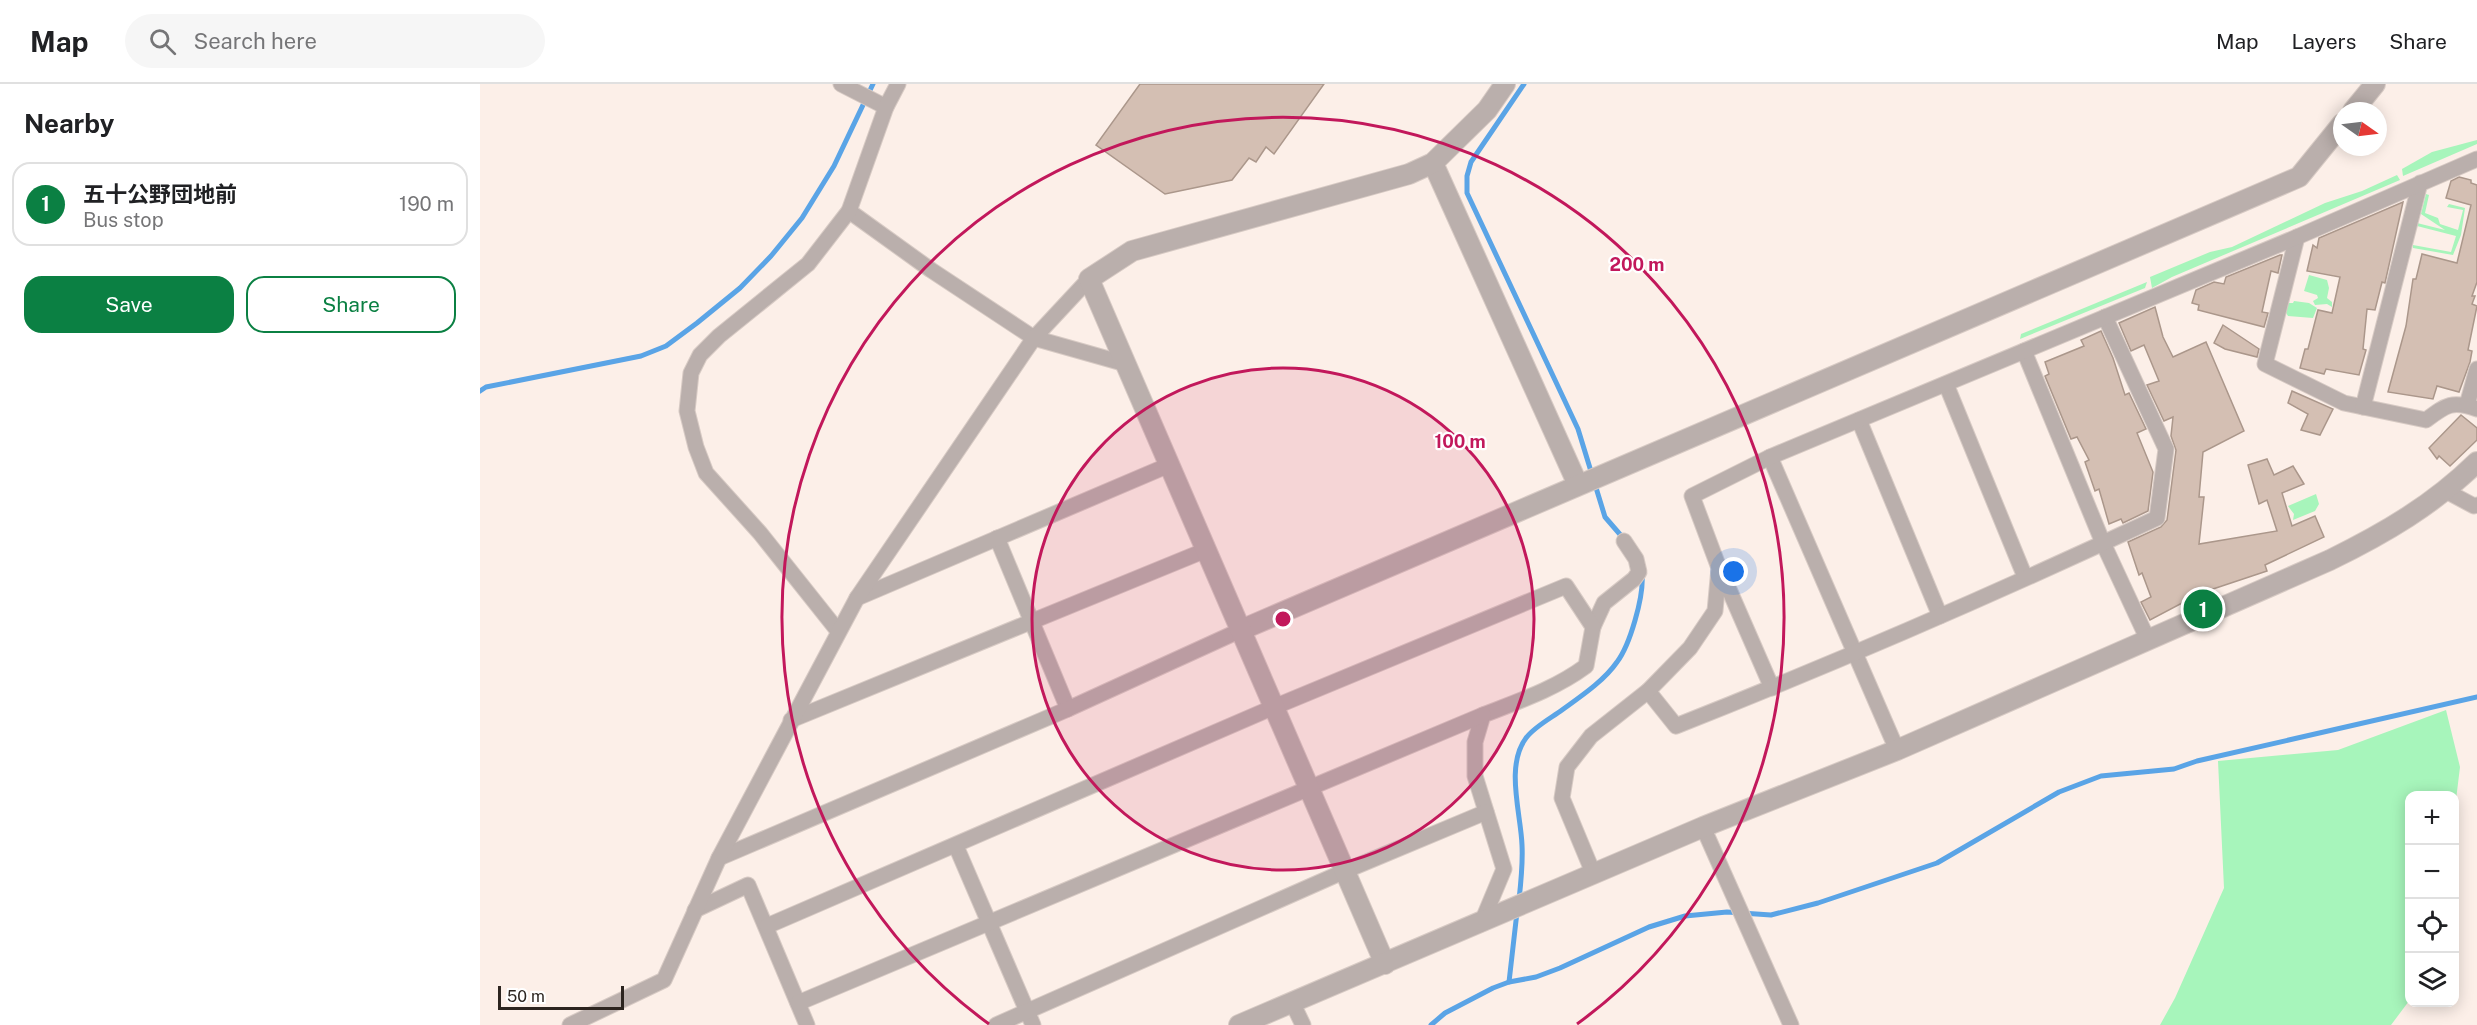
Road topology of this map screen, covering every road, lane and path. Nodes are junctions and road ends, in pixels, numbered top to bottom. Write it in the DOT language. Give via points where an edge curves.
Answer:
graph roads {
  1 [pos="841,84"];
  2 [pos="898,84"];
  3 [pos="1506,84"];
  4 [pos="2375,84"];
  5 [pos="2360,102"];
  6 [pos="886,107"];
  7 [pos="2333,135"];
  8 [pos="2477,159"];
  9 [pos="1433,163"];
  10 [pos="2420,183"];
  11 [pos="849,211"];
  12 [pos="2297,237"];
  13 [pos="1089,279"];
  14 [pos="2105,317"];
  15 [pos="1034,338"];
  16 [pos="2024,351"];
  17 [pos="1126,364"];
  18 [pos="2477,369"];
  19 [pos="1946,384"];
  20 [pos="2363,407"];
  21 [pos="2472,407"];
  22 [pos="1859,420"];
  23 [pos="1770,457"];
  24 [pos="2477,462"];
  25 [pos="1169,465"];
  26 [pos="1578,485"];
  27 [pos="2445,491"];
  28 [pos="2477,505"];
  29 [pos="997,538"];
  30 [pos="1624,541"];
  31 [pos="2103,543"];
  32 [pos="1206,549"];
  33 [pos="1719,568"];
  34 [pos="2025,577"];
  35 [pos="857,598"];
  36 [pos="1940,616"];
  37 [pos="1031,621"];
  38 [pos="1593,627"];
  39 [pos="1241,630"];
  40 [pos="838,631"];
  41 [pos="2148,640"];
  42 [pos="1856,651"];
  43 [pos="1772,688"];
  44 [pos="1648,691"];
  45 [pos="1274,707"];
  46 [pos="1068,709"];
  47 [pos="1483,715"];
  48 [pos="791,720"];
  49 [pos="1897,750"];
  50 [pos="1308,787"];
  51 [pos="1486,812"];
  52 [pos="1703,827"];
  53 [pos="956,846"];
  54 [pos="719,858"];
  55 [pos="1345,871"];
  56 [pos="1594,875"];
  57 [pos="695,910"];
  58 [pos="989,924"];
  59 [pos="1481,924"];
  60 [pos="767,926"];
  61 [pos="1385,964"];
  62 [pos="1292,1002"];
  63 [pos="798,1003"];
  64 [pos="1030,1019"];
  65 [pos="570,1025"];
  66 [pos="807,1025"];
  67 [pos="996,1025"];
  68 [pos="1239,1025"];
  69 [pos="1303,1025"];
  70 [pos="1791,1025"];
  1 -- 6 [label="street"];
  2 -- 6 [label="street"];
  3 -- 9 [label="street" via="1487,110"];
  4 -- 5 [label="street"];
  6 -- 11 [label="street"];
  7 -- 26 [label="street" via="2299,177"];
  8 -- 10 [label="street"];
  9 -- 13 [label="street" via="1409,174 1131,251"];
  9 -- 26 [label="street"];
  10 -- 12 [label="street"];
  10 -- 20 [label="street"];
  11 -- 15 [label="street"];
  11 -- 40 [label="street" via="808,264 700,355 691,374 687,411 706,473"];
  12 -- 14 [label="street"];
  12 -- 20 [label="street" via="2265,364 2344,403"];
  13 -- 15 [label="street"];
  13 -- 17 [label="street"];
  14 -- 16 [label="street"];
  14 -- 31 [label="street" via="2166,449 2157,518"];
  15 -- 17 [label="street"];
  15 -- 35 [label="street"];
  16 -- 19 [label="street"];
  16 -- 31 [label="street"];
  17 -- 25 [label="street"];
  18 -- 21 [label="street"];
  19 -- 22 [label="street"];
  19 -- 34 [label="street"];
  20 -- 21 [label="street" via="2426,420 2446,405"];
  22 -- 23 [label="street"];
  22 -- 36 [label="street"];
  23 -- 33 [label="street" via="1692,496"];
  23 -- 42 [label="street"];
  24 -- 27 [label="street"];
  25 -- 29 [label="street"];
  25 -- 32 [label="street"];
  26 -- 39 [label="street"];
  27 -- 28 [label="street"];
  27 -- 41 [label="street" via="2387,532"];
  29 -- 35 [label="street"];
  29 -- 37 [label="street"];
  30 -- 38 [label="street" via="1636,559 1638,572 1635,579 1604,603"];
  31 -- 34 [label="street"];
  31 -- 41 [label="street"];
  32 -- 37 [label="street"];
  32 -- 39 [label="street"];
  33 -- 43 [label="street"];
  33 -- 44 [label="street" via="1715,610 1690,648"];
  34 -- 36 [label="street"];
  35 -- 40 [label="street"];
  36 -- 42 [label="street"];
  37 -- 46 [label="street"];
  37 -- 48 [label="street"];
  38 -- 45 [label="street" via="1566,586"];
  38 -- 47 [label="street" via="1586,666 1546,690"];
  39 -- 45 [label="street"];
  39 -- 46 [label="street"];
  40 -- 48 [label="street"];
  41 -- 49 [label="street"];
  42 -- 43 [label="street"];
  42 -- 49 [label="street"];
  43 -- 44 [label="street" via="1676,726"];
  44 -- 56 [label="street" via="1591,736 1567,768 1562,798"];
  45 -- 50 [label="street"];
  45 -- 53 [label="street"];
  46 -- 54 [label="street"];
  47 -- 50 [label="street"];
  47 -- 51 [label="street" via="1475,742 1475,776"];
  48 -- 54 [label="street"];
  49 -- 52 [label="street"];
  50 -- 55 [label="street"];
  50 -- 58 [label="street"];
  51 -- 55 [label="street"];
  51 -- 59 [label="street" via="1504,869"];
  52 -- 56 [label="street"];
  52 -- 70 [label="street"];
  53 -- 58 [label="street"];
  53 -- 60 [label="street"];
  54 -- 57 [label="street"];
  55 -- 61 [label="street"];
  55 -- 64 [label="street"];
  56 -- 59 [label="street"];
  57 -- 60 [label="street" via="748,885"];
  57 -- 65 [label="street" via="664,980"];
  58 -- 63 [label="street"];
  58 -- 64 [label="street"];
  59 -- 61 [label="street"];
  60 -- 63 [label="street"];
  61 -- 62 [label="street"];
  62 -- 68 [label="street"];
  62 -- 69 [label="street"];
  63 -- 66 [label="street"];
  64 -- 67 [label="street"];
}
